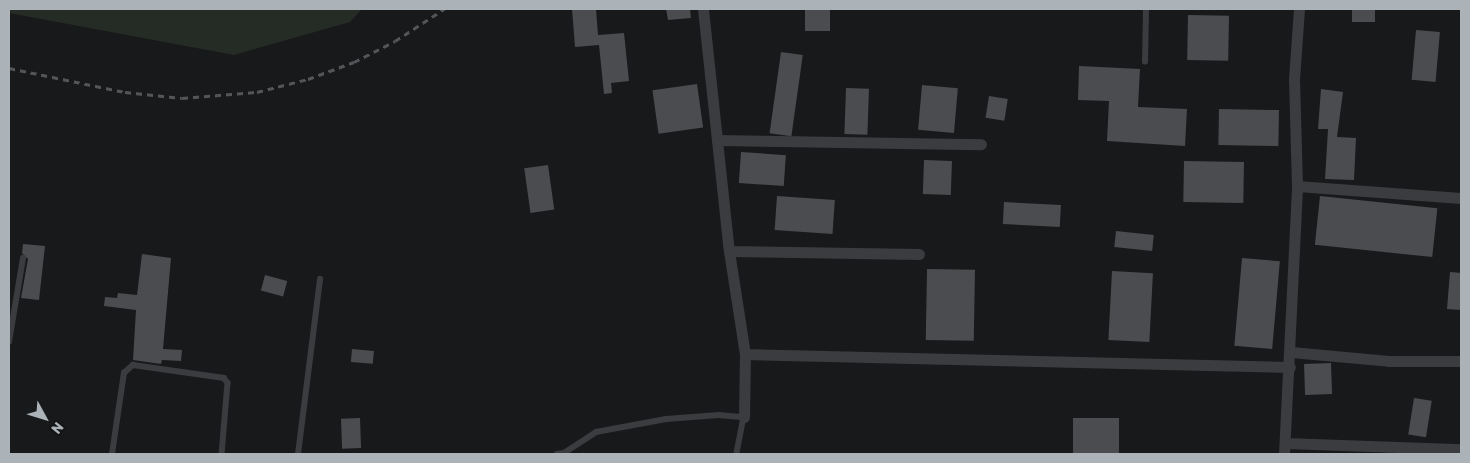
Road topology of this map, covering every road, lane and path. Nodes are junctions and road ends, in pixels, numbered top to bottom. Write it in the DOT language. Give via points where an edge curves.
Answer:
graph roads {
  1 [pos="703,9"];
  2 [pos="1146,9"];
  3 [pos="1299,9"];
  4 [pos="1145,62"];
  5 [pos="717,140"];
  6 [pos="981,144"];
  7 [pos="1297,186"];
  8 [pos="1461,198"];
  9 [pos="729,252"];
  10 [pos="919,254"];
  11 [pos="23,258"];
  12 [pos="320,279"];
  13 [pos="9,342"];
  14 [pos="1291,352"];
  15 [pos="745,354"];
  16 [pos="1461,361"];
  17 [pos="1290,366"];
  18 [pos="744,417"];
  19 [pos="1284,449"];
  20 [pos="1461,450"];
  21 [pos="112,454"];
  22 [pos="222,454"];
  23 [pos="298,454"];
  24 [pos="557,454"];
  25 [pos="737,454"];
  1 -- 5 [label="street"];
  2 -- 4 [label="lane"];
  3 -- 7 [label="street" via="1294,79"];
  5 -- 6 [label="street"];
  5 -- 9 [label="street"];
  7 -- 8 [label="street"];
  7 -- 14 [label="street"];
  9 -- 10 [label="street"];
  9 -- 15 [label="street"];
  11 -- 13 [label="lane"];
  12 -- 23 [label="lane"];
  14 -- 16 [label="street" via="1389,361"];
  14 -- 17 [label="street"];
  15 -- 17 [label="street"];
  15 -- 18 [label="street"];
  17 -- 19 [label="street"];
  18 -- 24 [label="lane" via="719,415 666,419 596,432 564,453"];
  18 -- 25 [label="lane"];
  19 -- 20 [label="street"];
  21 -- 22 [label="lane" via="124,373 133,366 224,378 228,383"];
}
